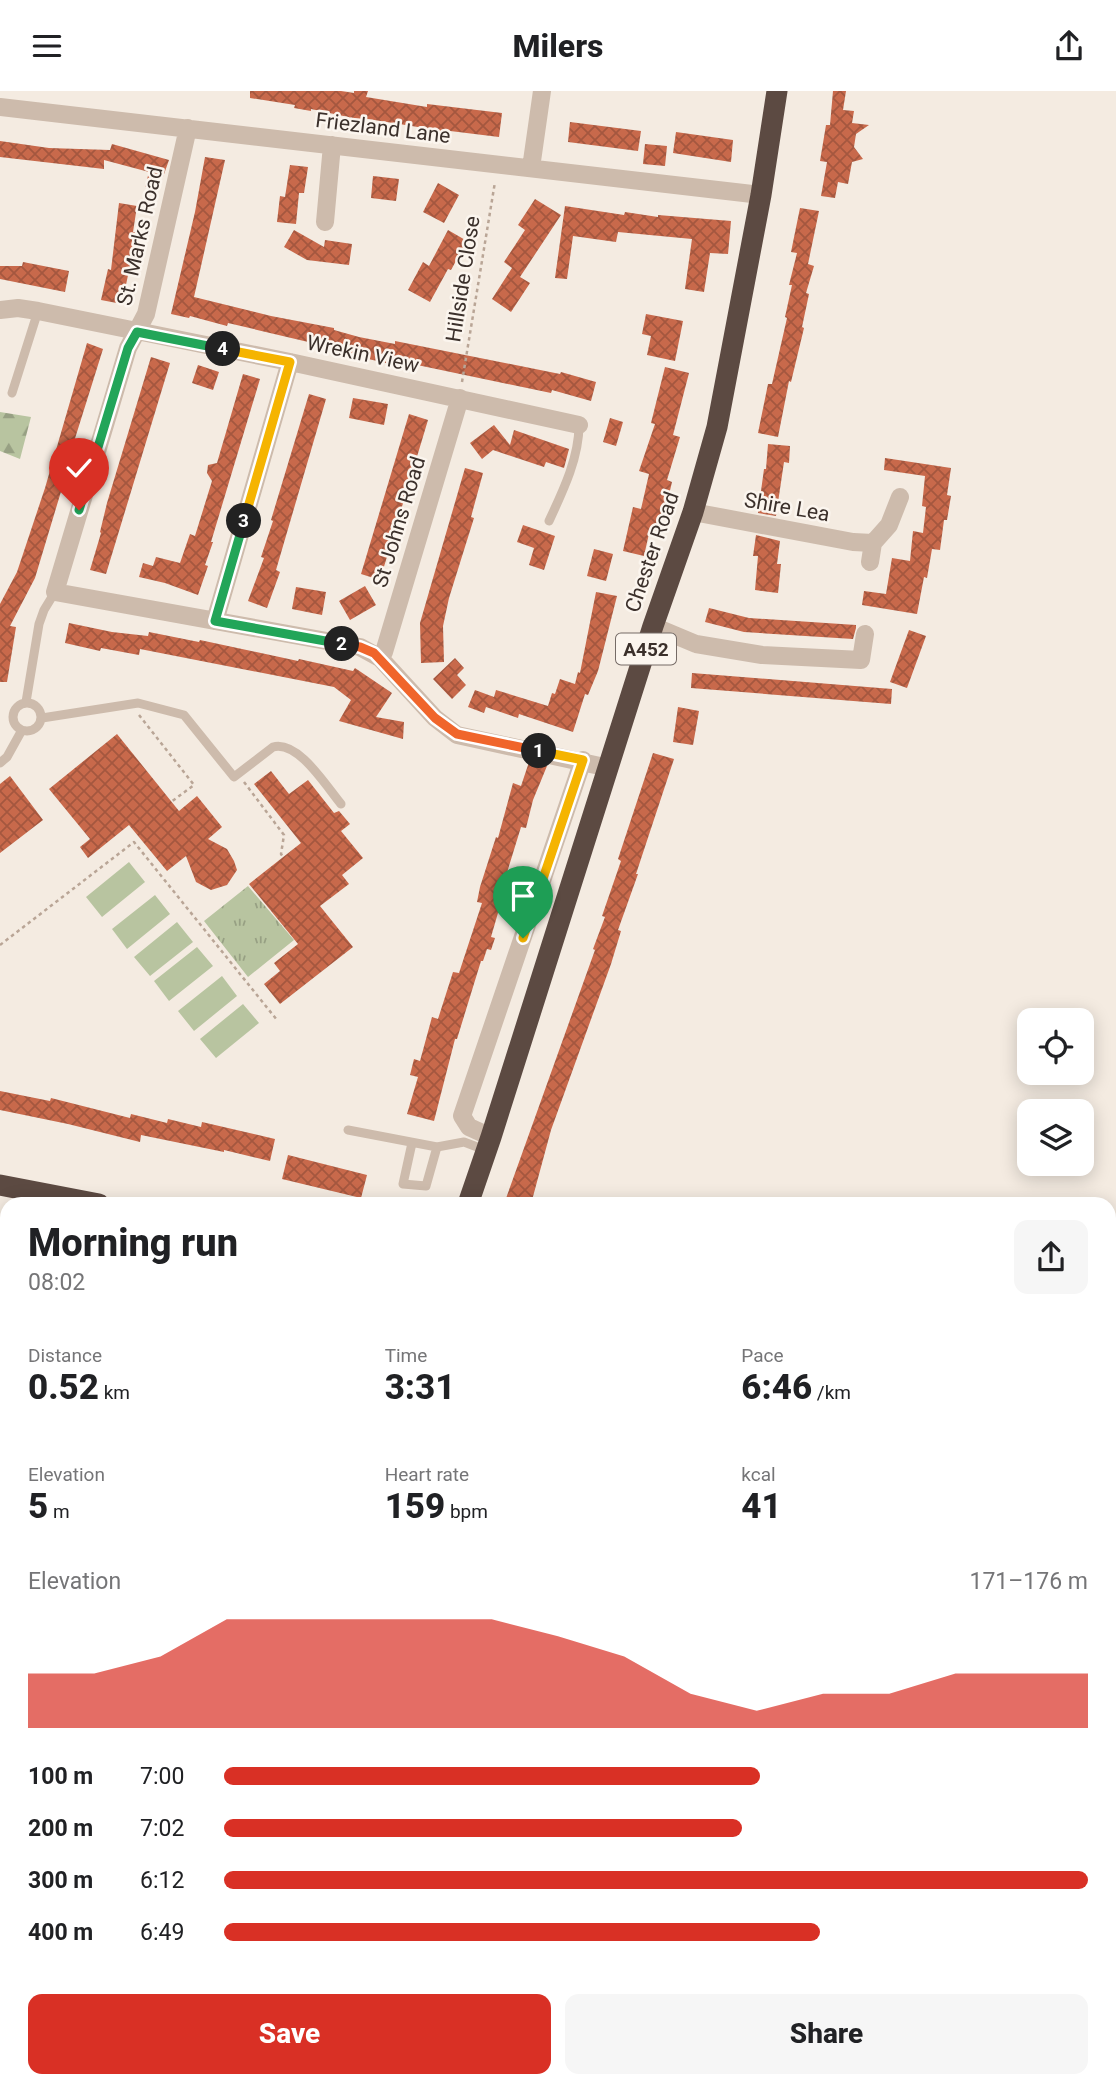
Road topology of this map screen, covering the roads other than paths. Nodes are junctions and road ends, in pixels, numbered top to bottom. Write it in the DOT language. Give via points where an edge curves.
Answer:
graph roads {
  1 [pos="542,91"];
  2 [pos="777,91"];
  3 [pos="4,102"];
  4 [pos="188,128"];
  5 [pos="332,145"];
  6 [pos="531,168"];
  7 [pos="761,195"];
  8 [pos="325,222"];
  9 [pos="0,310"];
  10 [pos="38,311"];
  11 [pos="137,332"];
  12 [pos="290,362"];
  13 [pos="12,393"];
  14 [pos="460,398"];
  15 [pos="579,425"];
  16 [pos="900,497"];
  17 [pos="693,512"];
  18 [pos="549,521"];
  19 [pos="873,543"];
  20 [pos="870,562"];
  21 [pos="55,592"];
  22 [pos="215,621"];
  23 [pos="653,626"];
  24 [pos="865,634"];
  25 [pos="380,658"];
  26 [pos="26,702"];
  27 [pos="42,718"];
  28 [pos="22,730"];
  29 [pos="583,760"];
  30 [pos="0,763"];
  31 [pos="609,768"];
  32 [pos="341,804"];
  33 [pos="348,1130"];
  34 [pos="412,1143"];
  35 [pos="489,1144"];
  36 [pos="437,1147"];
  37 [pos="0,1185"];
  38 [pos="63,1197"];
  39 [pos="470,1197"];
  1 -- 6 [label="street"];
  2 -- 7 [label="highway, Chester Road / A452"];
  3 -- 4 [label="street, Friezland Lane"];
  4 -- 5 [label="street, Friezland Lane"];
  4 -- 11 [label="street, St. Marks Road" via="146,314"];
  5 -- 6 [label="street, Friezland Lane"];
  5 -- 8 [label="street"];
  6 -- 7 [label="street, Friezland Lane"];
  7 -- 17 [label="highway, Chester Road / A452" via="717,427"];
  9 -- 10 [label="street, Wrekin View"];
  10 -- 11 [label="street, Wrekin View"];
  10 -- 13 [label="lane"];
  11 -- 12 [label="street, Wrekin View"];
  11 -- 21 [label="street, St. Marks Road" via="128,348"];
  12 -- 14 [label="street, Wrekin View"];
  12 -- 22 [label="street"];
  14 -- 15 [label="street, Wrekin View"];
  14 -- 25 [label="street, St Johns Road"];
  15 -- 18 [label="lane" via="564,488"];
  16 -- 19 [label="street" via="889,524"];
  17 -- 19 [label="street, Shire Lea"];
  17 -- 23 [label="highway, Chester Road / A452"];
  19 -- 20 [label="street"];
  21 -- 22 [label="street"];
  21 -- 26 [label="lane" via="39,624"];
  22 -- 25 [label="street" via="360,647"];
  23 -- 24 [label="street" via="696,644 762,655 861,660"];
  23 -- 31 [label="highway, Chester Road / A452"];
  25 -- 29 [label="street" via="435,718 457,734"];
  26 -- 27 [label="lane" via="39,708"];
  26 -- 28 [label="lane" via="13,713"];
  27 -- 28 [label="lane" via="34,730"];
  27 -- 32 [label="lane" via="138,703 184,715 234,777 280,745 306,762"];
  28 -- 30 [label="lane"];
  29 -- 31 [label="street"];
  29 -- 35 [label="street" via="462,1116"];
  31 -- 35 [label="highway, Chester Road / A452"];
  33 -- 34 [label="lane"];
  34 -- 36 [label="lane"];
  34 -- 36 [label="lane" via="403,1184 426,1187"];
  35 -- 36 [label="lane"];
  35 -- 39 [label="highway, Chester Road / A452"];
  37 -- 38 [label="highway"];
}
